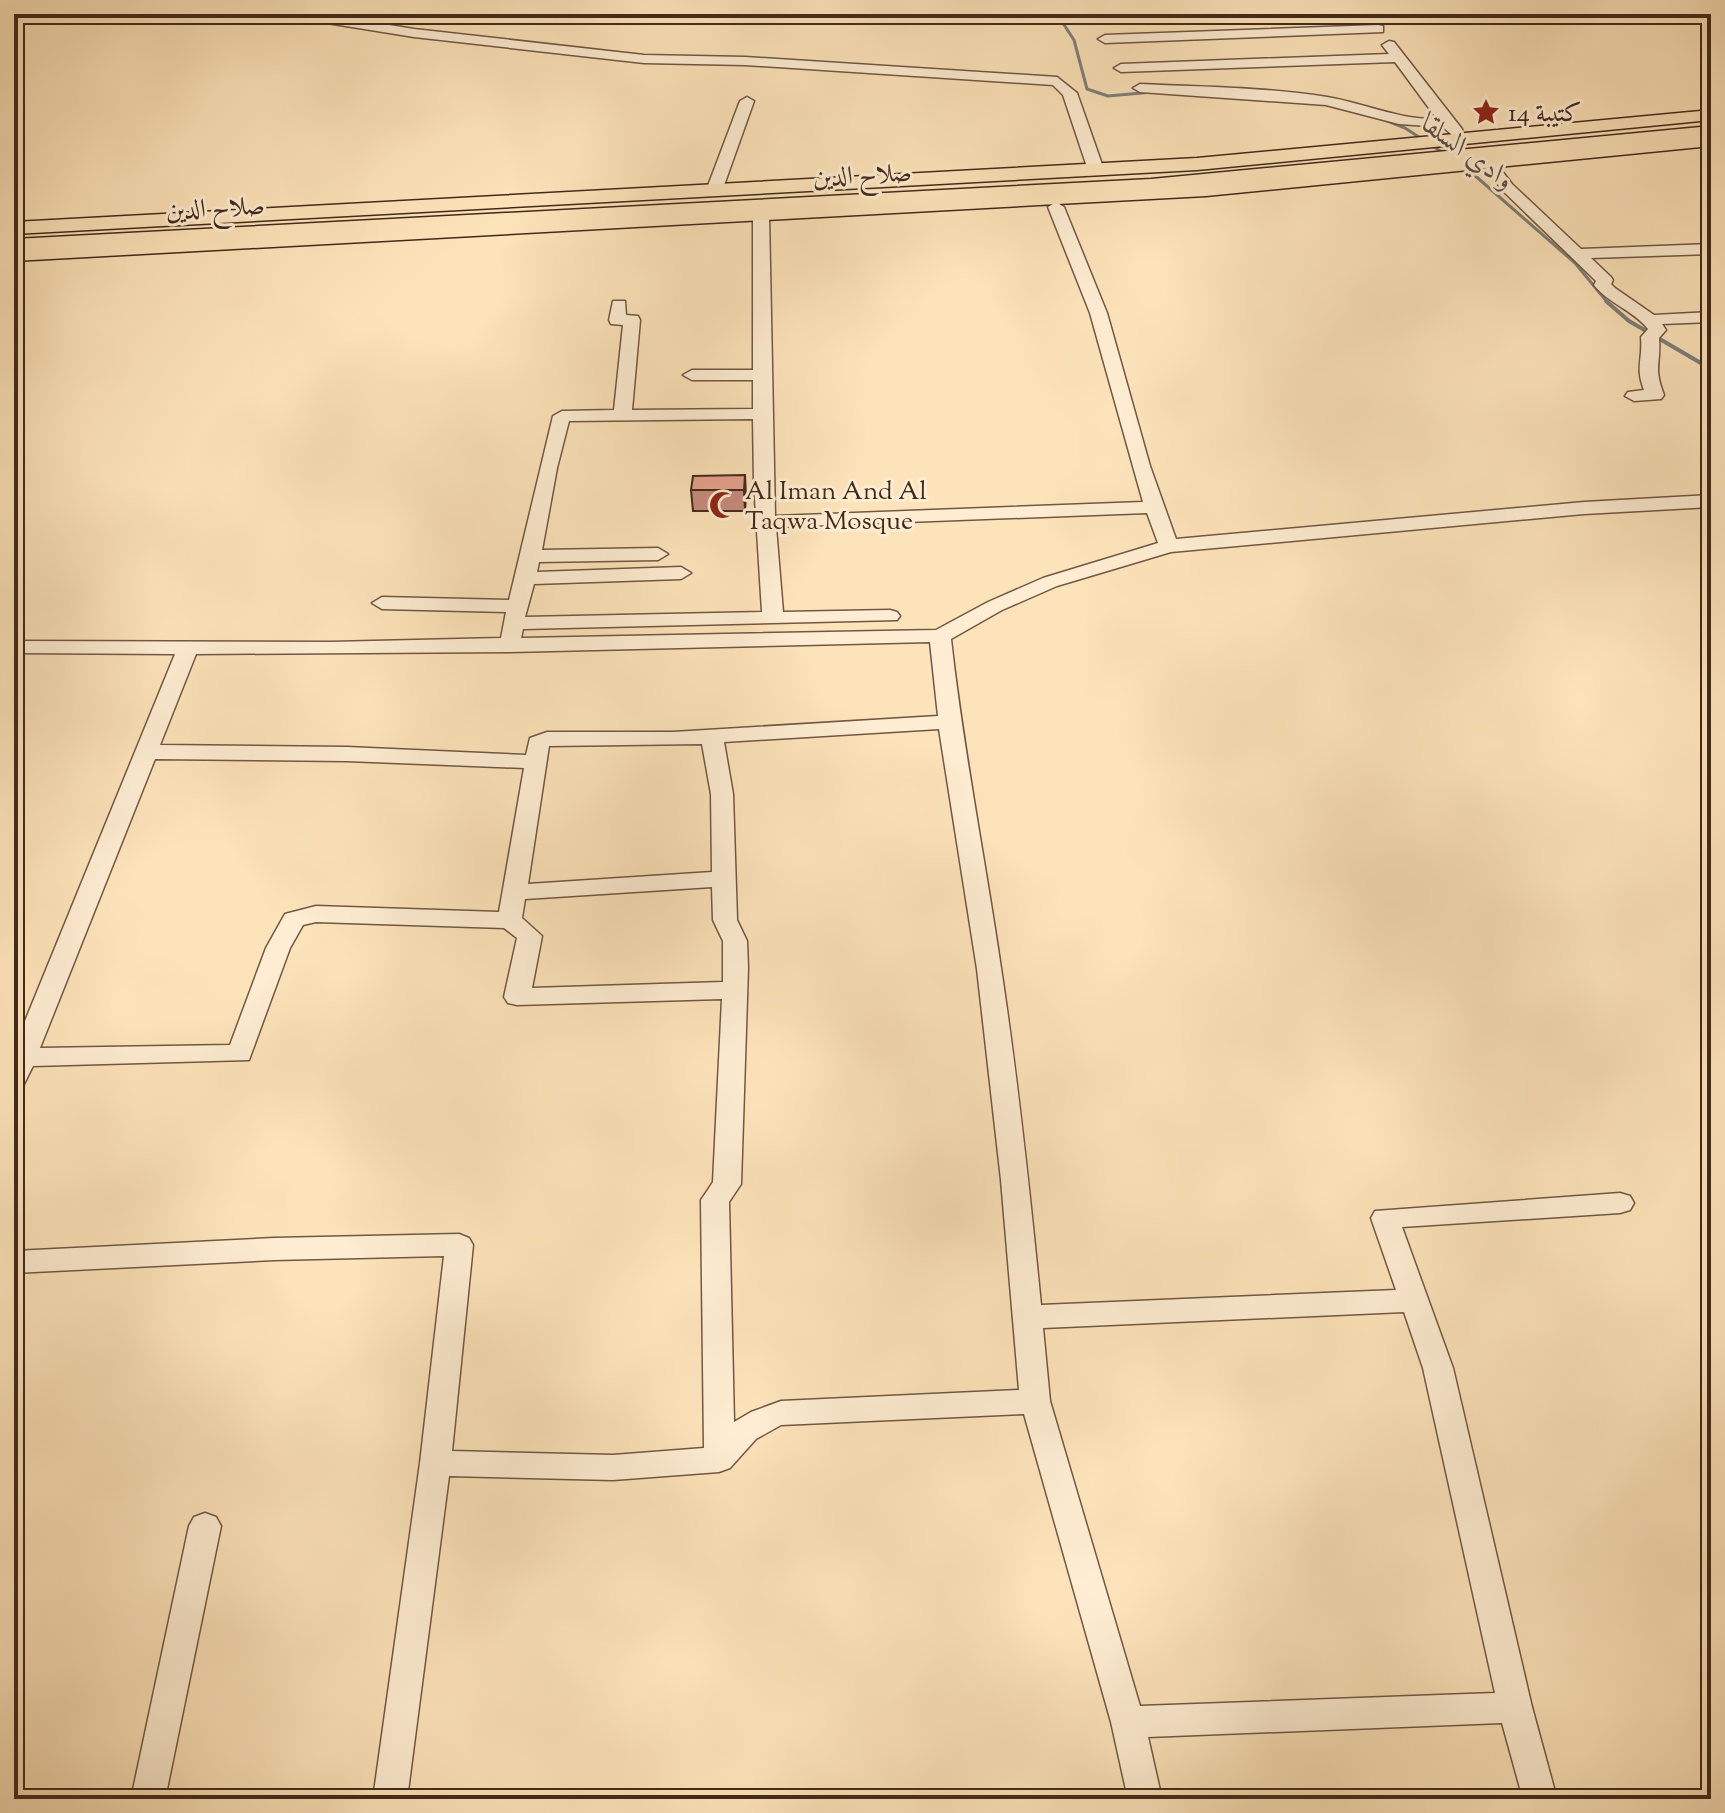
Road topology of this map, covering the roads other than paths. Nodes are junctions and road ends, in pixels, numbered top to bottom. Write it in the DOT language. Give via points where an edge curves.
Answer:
graph roads {
  1 [pos="296,14"];
  2 [pos="1367,14"];
  3 [pos="1378,29"];
  4 [pos="1200,30"];
  5 [pos="1105,39"];
  6 [pos="1399,58"];
  7 [pos="1217,64"];
  8 [pos="1121,68"];
  9 [pos="1140,88"];
  10 [pos="747,101"];
  11 [pos="1711,115"];
  12 [pos="1711,123"];
  13 [pos="1711,132"];
  14 [pos="1594,136"];
  15 [pos="1711,140"];
  16 [pos="1466,142"];
  17 [pos="1424,154"];
  18 [pos="1096,170"];
  19 [pos="714,191"];
  20 [pos="1067,202"];
  21 [pos="761,215"];
  22 [pos="14,228"];
  23 [pos="121,236"];
  24 [pos="14,237"];
  25 [pos="14,246"];
  26 [pos="1711,249"];
  27 [pos="1577,254"];
  28 [pos="14,255"];
  29 [pos="619,305"];
  30 [pos="1711,317"];
  31 [pos="1650,320"];
  32 [pos="692,375"];
  33 [pos="763,375"];
  34 [pos="1634,396"];
  35 [pos="623,414"];
  36 [pos="762,414"];
  37 [pos="1711,501"];
  38 [pos="1153,507"];
  39 [pos="768,522"];
  40 [pos="1169,546"];
  41 [pos="658,554"];
  42 [pos="530,556"];
  43 [pos="681,573"];
  44 [pos="525,578"];
  45 [pos="382,603"];
  46 [pos="514,615"];
  47 [pos="890,616"];
  48 [pos="773,617"];
  49 [pos="940,636"];
  50 [pos="510,646"];
  51 [pos="14,647"];
  52 [pos="188,648"];
  53 [pos="949,722"];
  54 [pos="712,736"];
  55 [pos="146,752"];
  56 [pos="536,762"];
  57 [pos="725,879"];
  58 [pos="515,892"];
  59 [pos="510,920"];
  60 [pos="735,990"];
  61 [pos="18,1068"];
  62 [pos="1620,1203"];
  63 [pos="14,1262"];
  64 [pos="1414,1300"];
  65 [pos="1028,1317"];
  66 [pos="1035,1401"];
  67 [pos="719,1459"];
  68 [pos="435,1463"];
  69 [pos="205,1526"];
  70 [pos="1515,1707"];
  71 [pos="1128,1722"];
  72 [pos="148,1799"];
  73 [pos="390,1799"];
  74 [pos="1145,1799"];
  75 [pos="1540,1799"];
  1 -- 18 [label="street" via="606,56 1057,81 1070,93"];
  2 -- 3 [label="street"];
  3 -- 4 [label="street"];
  3 -- 6 [label="street"];
  4 -- 5 [label="street"];
  4 -- 7 [label="street"];
  6 -- 7 [label="street"];
  6 -- 16 [label="street"];
  7 -- 8 [label="street"];
  9 -- 16 [label="street" via="1329,101"];
  10 -- 19 [label="street"];
  11 -- 16 [label="main road"];
  12 -- 14 [label="highway, صلاح الدين"];
  13 -- 14 [label="highway, صلاح الدين"];
  14 -- 16 [label="highway, صلاح الدين"];
  15 -- 16 [label="main road"];
  16 -- 17 [label="highway, صلاح الدين"];
  16 -- 27 [label="street"];
  17 -- 18 [label="main road"];
  17 -- 20 [label="main road" via="1220,189"];
  17 -- 23 [label="highway, صلاح الدين" via="1249,178 1139,186"];
  18 -- 19 [label="main road"];
  19 -- 22 [label="main road"];
  20 -- 21 [label="main road"];
  20 -- 38 [label="street"];
  21 -- 28 [label="main road"];
  21 -- 33 [label="street"];
  23 -- 24 [label="highway, صلاح الدين"];
  23 -- 25 [label="highway, صلاح الدين"];
  26 -- 27 [label="street"];
  27 -- 31 [label="street" via="1605,280 1602,285 1614,298 1628,301"];
  29 -- 35 [label="street" via="617,320 632,320"];
  30 -- 31 [label="street"];
  31 -- 34 [label="street" via="1657,330 1650,337 1646,372 1655,395"];
  32 -- 33 [label="street"];
  33 -- 36 [label="street"];
  35 -- 36 [label="street"];
  35 -- 42 [label="street" via="562,416 547,459"];
  36 -- 39 [label="street"];
  37 -- 40 [label="street"];
  38 -- 39 [label="street"];
  38 -- 40 [label="street"];
  39 -- 48 [label="street"];
  40 -- 49 [label="street" via="1050,582"];
  41 -- 42 [label="street"];
  42 -- 44 [label="street"];
  43 -- 44 [label="street"];
  44 -- 46 [label="street"];
  45 -- 46 [label="street"];
  46 -- 48 [label="street"];
  46 -- 50 [label="street"];
  47 -- 48 [label="street"];
  49 -- 50 [label="street"];
  49 -- 53 [label="street"];
  50 -- 52 [label="street"];
  51 -- 52 [label="street"];
  52 -- 55 [label="street"];
  53 -- 54 [label="street"];
  53 -- 65 [label="street" via="989,969"];
  54 -- 56 [label="street" via="547,739 538,743"];
  54 -- 57 [label="street" via="722,794"];
  55 -- 56 [label="street"];
  55 -- 61 [label="street"];
  56 -- 58 [label="street"];
  57 -- 58 [label="street"];
  57 -- 60 [label="street" via="725,920 735,941"];
  58 -- 59 [label="street"];
  59 -- 60 [label="street" via="530,936 517,997"];
  59 -- 61 [label="street" via="316,914 294,920 278,948 240,1054"];
  60 -- 67 [label="street" via="727,1184 715,1200"];
  62 -- 64 [label="street" via="1385,1218"];
  63 -- 68 [label="street" via="459,1245"];
  64 -- 65 [label="street"];
  64 -- 70 [label="street" via="1457,1442"];
  65 -- 66 [label="street"];
  66 -- 67 [label="street" via="781,1413 758,1419"];
  66 -- 71 [label="street"];
  67 -- 68 [label="street" via="577,1467"];
  68 -- 73 [label="street"];
  69 -- 72 [label="street"];
  70 -- 71 [label="street"];
  70 -- 75 [label="street"];
  71 -- 74 [label="street"];
}
